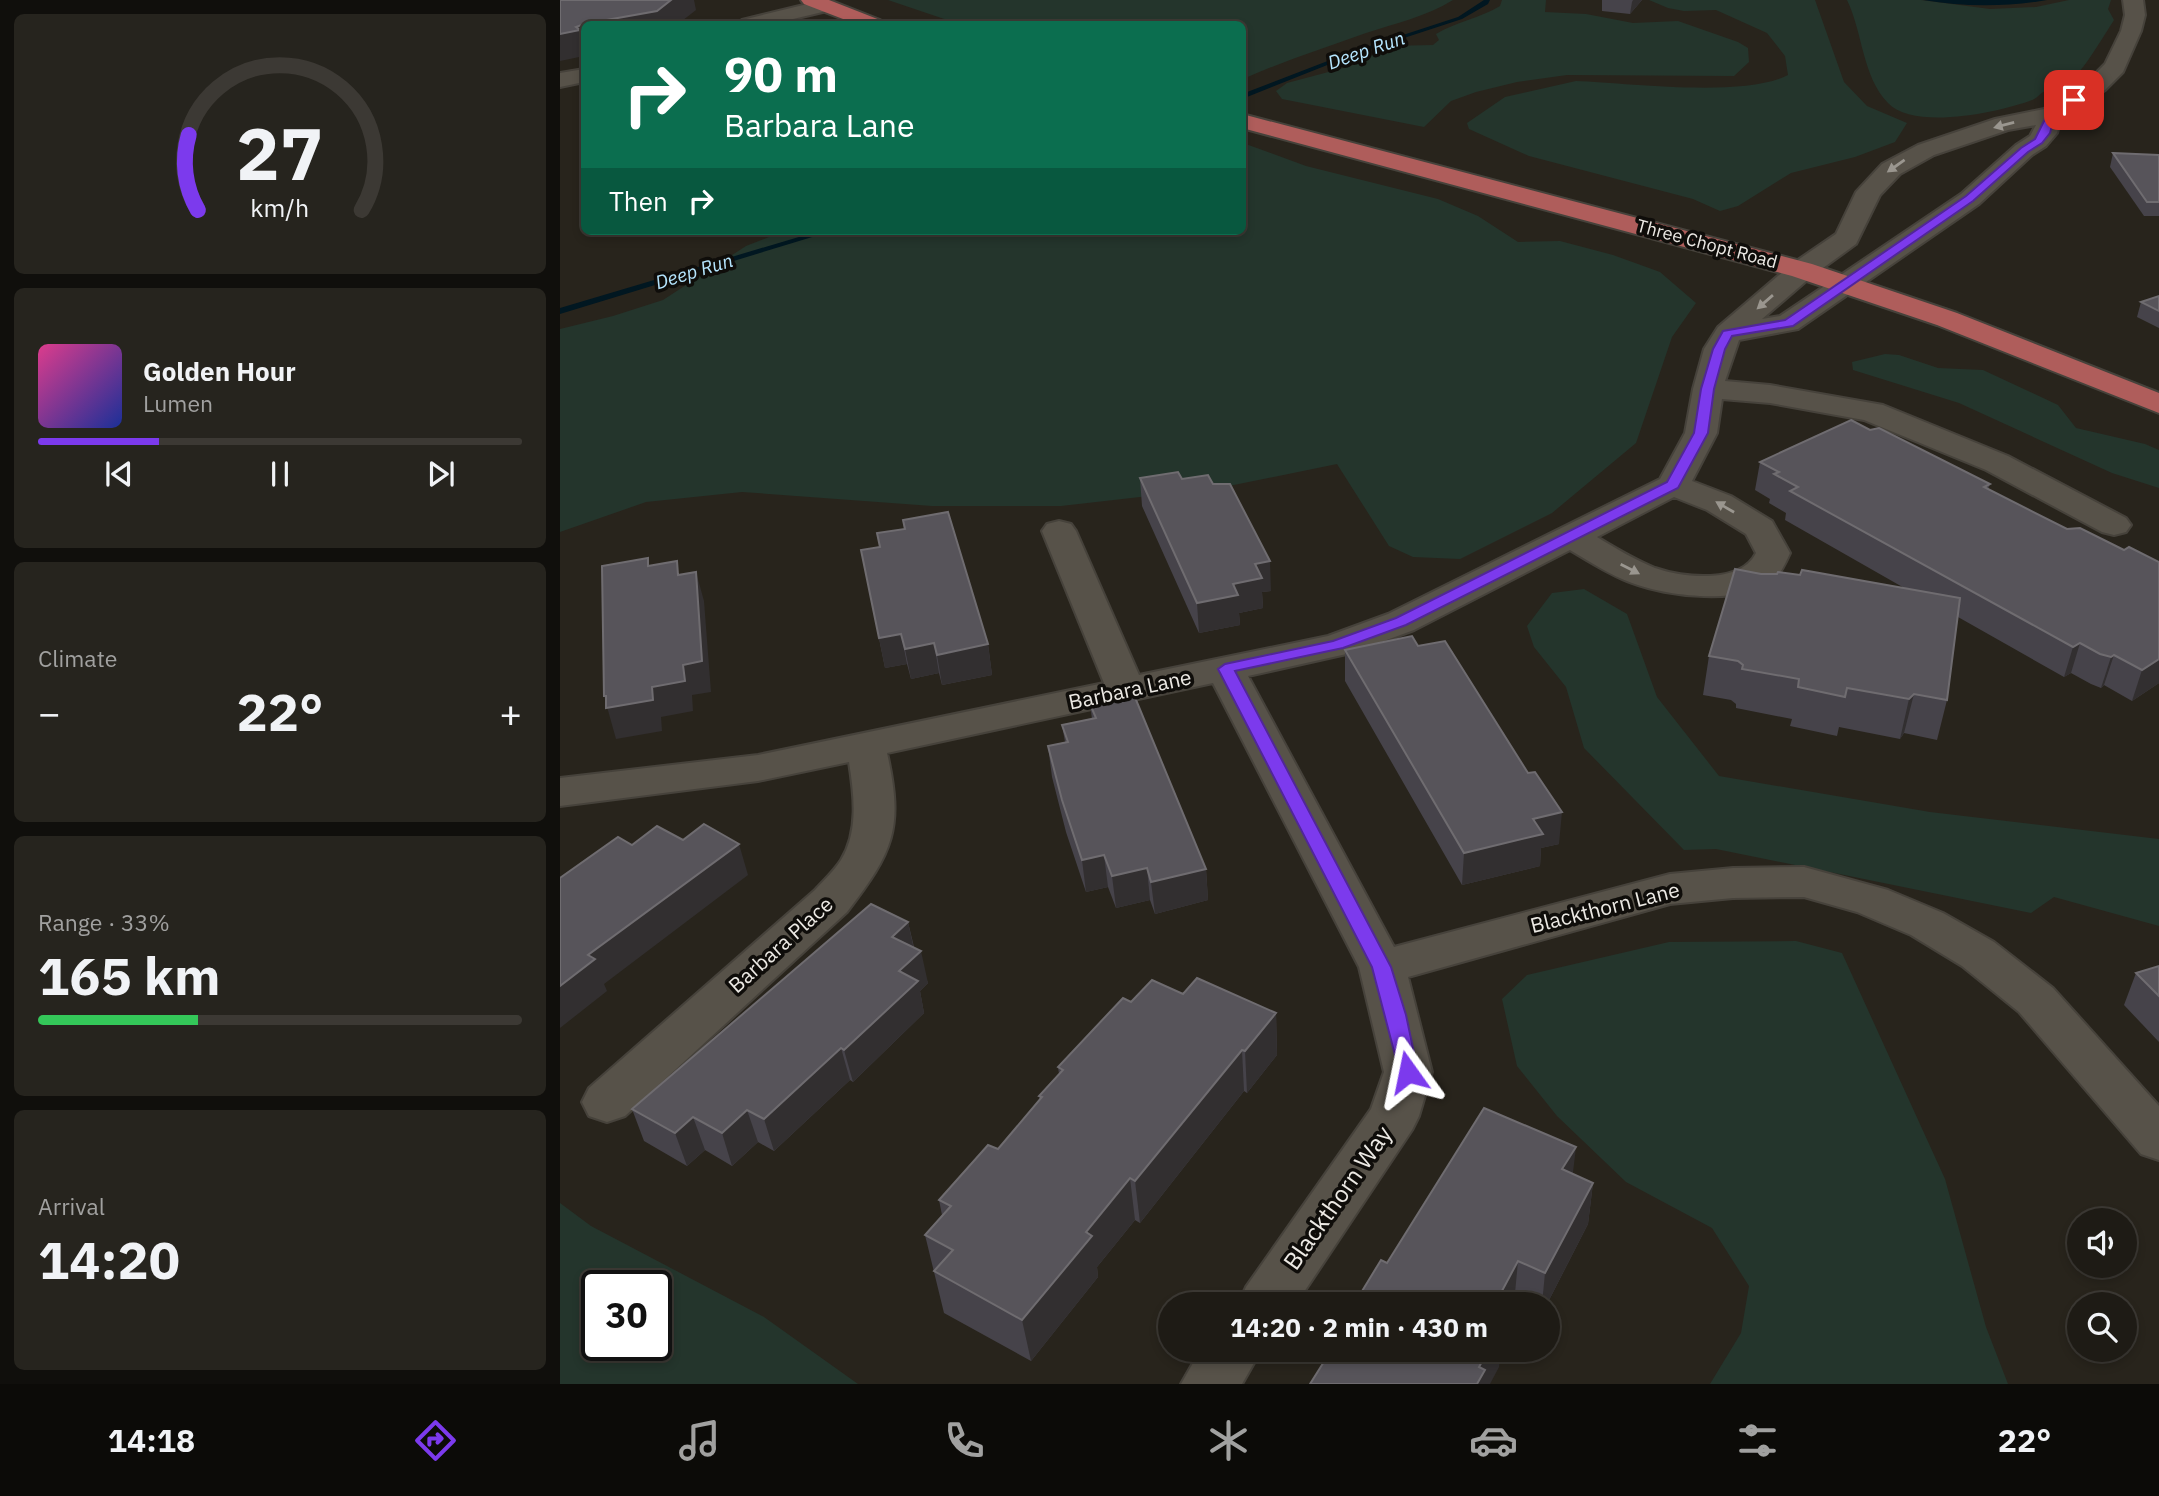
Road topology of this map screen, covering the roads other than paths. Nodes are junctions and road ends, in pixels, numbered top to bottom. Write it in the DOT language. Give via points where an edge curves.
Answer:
graph roads {
  1 [pos="2133,0"];
  2 [pos="817,3"];
  3 [pos="759,21"];
  4 [pos="865,21"];
  5 [pos="581,76"];
  6 [pos="560,80"];
  7 [pos="2051,115"];
  8 [pos="1246,122"];
  9 [pos="1959,139"];
  10 [pos="2016,158"];
  11 [pos="1802,270"];
  12 [pos="1843,283"];
  13 [pos="1728,333"];
  14 [pos="1708,389"];
  15 [pos="2159,404"];
  16 [pos="1673,485"];
  17 [pos="2113,525"];
  18 [pos="1059,531"];
  19 [pos="1571,536"];
  20 [pos="1225,669"];
  21 [pos="1126,690"];
  22 [pos="866,747"];
  23 [pos="560,792"];
  24 [pos="1382,967"];
  25 [pos="607,1102"];
  26 [pos="2159,1140"];
  27 [pos="1273,1292"];
  28 [pos="1225,1362"];
  29 [pos="1210,1384"];
  1 -- 7 [label="street" via="2131,31 2115,66 2097,85"];
  2 -- 3 [label="street"];
  2 -- 4 [label="main road"];
  5 -- 6 [label="street"];
  7 -- 9 [label="street, one-way"];
  7 -- 10 [label="street" via="2045,133"];
  8 -- 11 [label="main road, Three Chopt Road"];
  9 -- 10 [label="street"];
  9 -- 11 [label="street, one-way" via="1891,169 1870,192 1847,238"];
  10 -- 12 [label="street" via="1970,199"];
  11 -- 12 [label="main road, Three Chopt Road"];
  11 -- 13 [label="street, one-way"];
  12 -- 13 [label="street" via="1788,323"];
  12 -- 15 [label="main road, Three Chopt Road" via="2029,350"];
  13 -- 14 [label="street"];
  14 -- 16 [label="street" via="1701,433"];
  14 -- 17 [label="street" via="1769,394 1872,412 1997,463"];
  16 -- 19 [label="street, Barbara Lane"];
  19 -- 16 [label="street, one-way" via="1644,577 1735,583 1767,567 1773,554 1760,528 1719,503"];
  18 -- 21 [label="street"];
  19 -- 20 [label="street, Barbara Lane" via="1401,622 1338,645"];
  20 -- 21 [label="street, Barbara Lane"];
  20 -- 24 [label="street, Blackthorn Way"];
  21 -- 22 [label="street, Barbara Lane"];
  22 -- 23 [label="street, Barbara Lane" via="758,768"];
  22 -- 25 [label="street, Barbara Place" via="876,793 874,829 862,862 831,901"];
  24 -- 26 [label="street, Blackthorn Lane" via="1670,889 1804,882 1883,905 1978,954 2036,1000"];
  24 -- 27 [label="street, Blackthorn Way" via="1408,1072 1394,1116"];
  28 -- 29 [label="street"];
}
